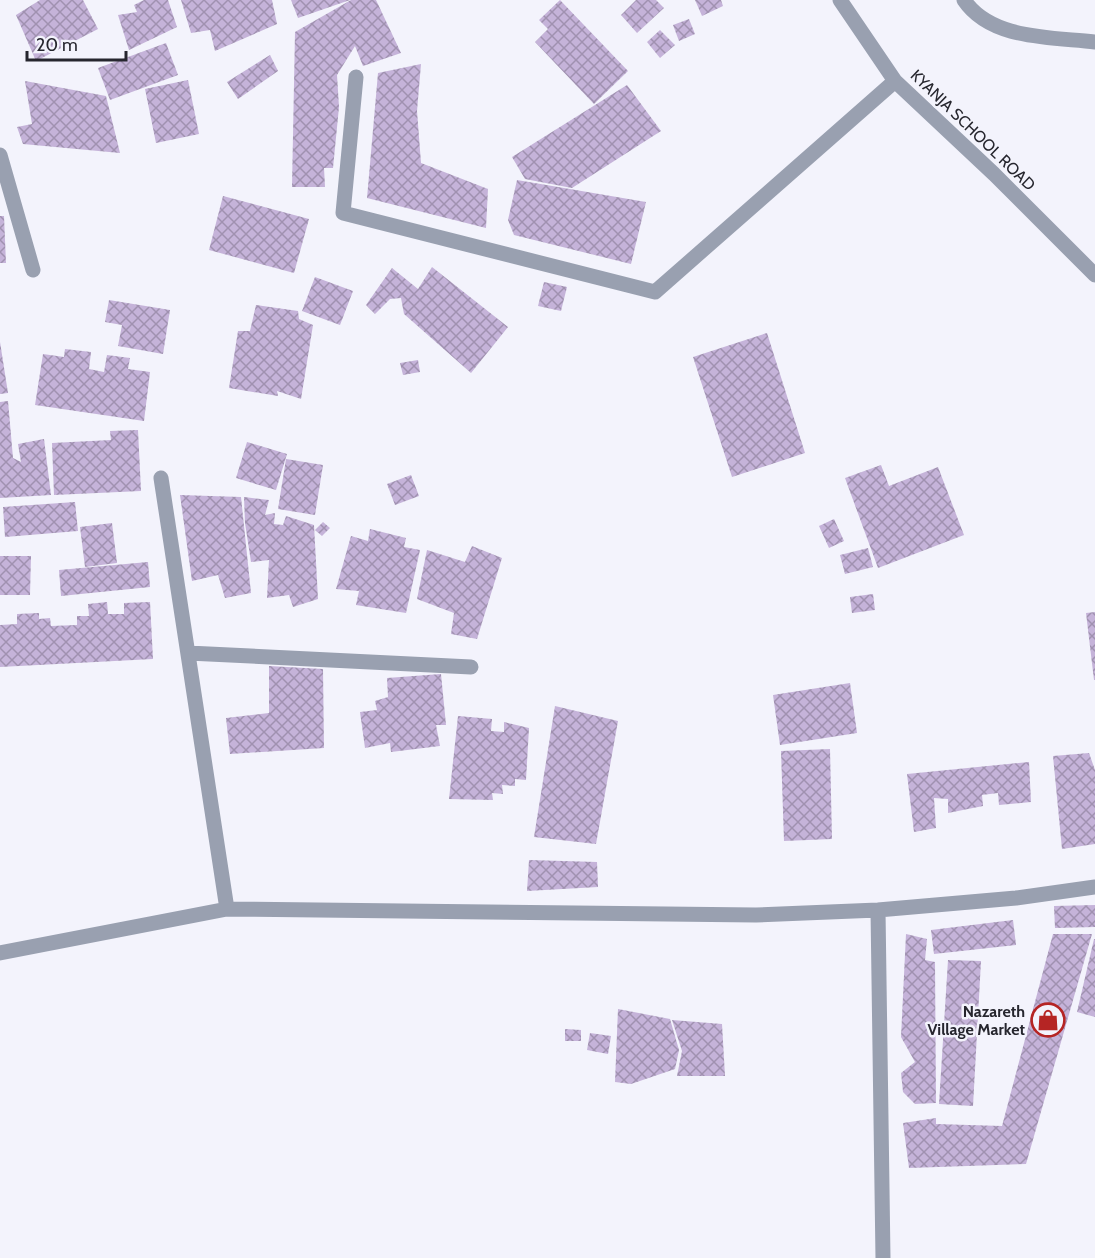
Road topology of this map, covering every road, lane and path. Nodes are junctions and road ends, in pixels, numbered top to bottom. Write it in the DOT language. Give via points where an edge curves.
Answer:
graph roads {
  1 [pos="840,0"];
  2 [pos="964,0"];
  3 [pos="1095,42"];
  4 [pos="356,76"];
  5 [pos="895,81"];
  6 [pos="0,155"];
  7 [pos="33,270"];
  8 [pos="1095,275"];
  9 [pos="161,478"];
  10 [pos="188,652"];
  11 [pos="471,667"];
  12 [pos="1095,887"];
  13 [pos="227,909"];
  14 [pos="878,910"];
  15 [pos="0,953"];
  16 [pos="883,1258"];
  1 -- 5 [label="street, KYANJA SCHOOL ROAD"];
  2 -- 3 [label="street" via="1005,30"];
  4 -- 5 [label="street" via="343,213 655,292"];
  5 -- 8 [label="street, KYANJA SCHOOL ROAD"];
  6 -- 7 [label="street"];
  9 -- 10 [label="street"];
  10 -- 11 [label="street"];
  10 -- 13 [label="street"];
  12 -- 14 [label="street"];
  13 -- 14 [label="street" via="744,915"];
  13 -- 15 [label="street"];
  14 -- 16 [label="street"];
}
